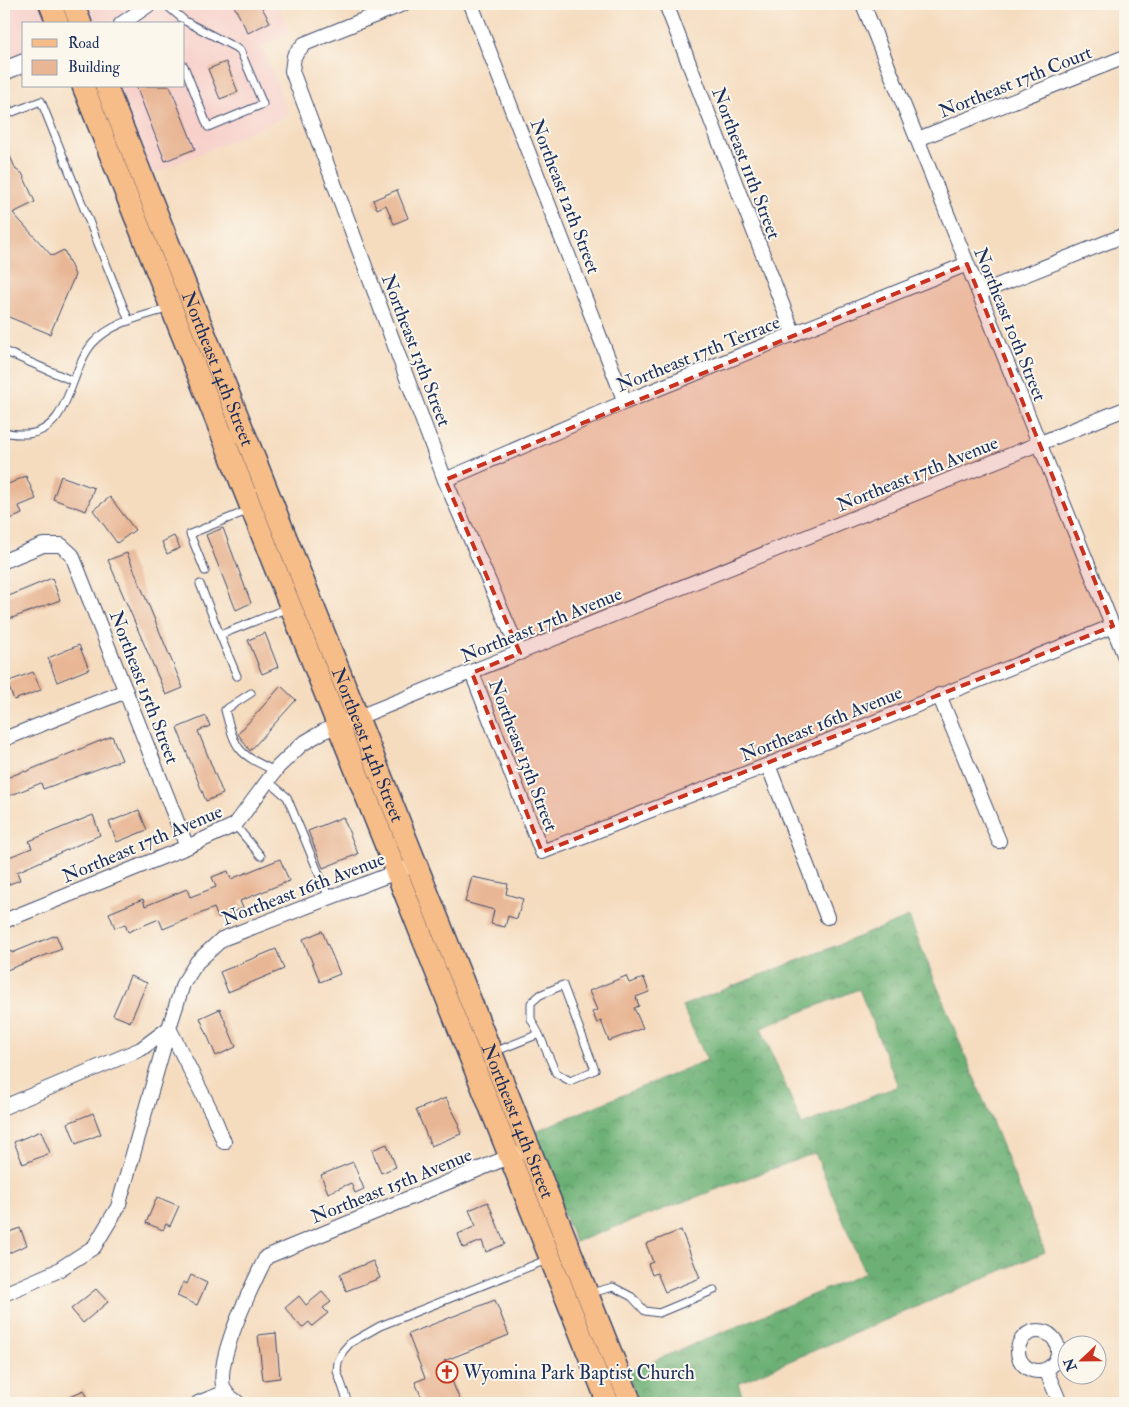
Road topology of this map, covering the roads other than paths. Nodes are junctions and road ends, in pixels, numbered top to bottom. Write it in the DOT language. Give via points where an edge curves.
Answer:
graph roads {
  1 [pos="50,4"];
  2 [pos="73,4"];
  3 [pos="150,4"];
  4 [pos="165,4"];
  5 [pos="403,4"];
  6 [pos="471,4"];
  7 [pos="666,4"];
  8 [pos="863,4"];
  9 [pos="57,22"];
  10 [pos="80,22"];
  11 [pos="124,22"];
  12 [pos="184,22"];
  13 [pos="185,22"];
  14 [pos="1125,57"];
  15 [pos="22,64"];
  16 [pos="185,69"];
  17 [pos="4,71"];
  18 [pos="84,88"];
  19 [pos="107,88"];
  20 [pos="4,98"];
  21 [pos="7,114"];
  22 [pos="918,139"];
  23 [pos="1125,234"];
  24 [pos="967,264"];
  25 [pos="979,293"];
  26 [pos="181,304"];
  27 [pos="129,321"];
  28 [pos="794,335"];
  29 [pos="4,351"];
  30 [pos="73,381"];
  31 [pos="625,402"];
  32 [pos="1125,409"];
  33 [pos="4,431"];
  34 [pos="1039,444"];
  35 [pos="445,480"];
  36 [pos="251,509"];
  37 [pos="4,561"];
  38 [pos="205,571"];
  39 [pos="200,584"];
  40 [pos="290,606"];
  41 [pos="1113,626"];
  42 [pos="220,636"];
  43 [pos="520,653"];
  44 [pos="1125,657"];
  45 [pos="472,673"];
  46 [pos="237,676"];
  47 [pos="126,691"];
  48 [pos="251,693"];
  49 [pos="939,695"];
  50 [pos="358,718"];
  51 [pos="338,726"];
  52 [pos="4,740"];
  53 [pos="768,765"];
  54 [pos="271,776"];
  55 [pos="235,825"];
  56 [pos="999,841"];
  57 [pos="187,847"];
  58 [pos="542,852"];
  59 [pos="260,856"];
  60 [pos="406,868"];
  61 [pos="329,898"];
  62 [pos="828,917"];
  63 [pos="4,921"];
  64 [pos="169,1028"];
  65 [pos="539,1034"];
  66 [pos="492,1053"];
  67 [pos="4,1107"];
  68 [pos="224,1142"];
  69 [pos="530,1149"];
  70 [pos="510,1157"];
  71 [pos="550,1258"];
  72 [pos="714,1290"];
  73 [pos="4,1294"];
  74 [pos="588,1294"];
  75 [pos="1046,1370"];
  76 [pos="226,1392"];
  77 [pos="198,1403"];
  78 [pos="238,1403"];
  79 [pos="348,1403"];
  80 [pos="608,1403"];
  81 [pos="631,1403"];
  82 [pos="1060,1403"];
  1 -- 9 [label="main road"];
  2 -- 10 [label="main road"];
  3 -- 11 [label="street"];
  4 -- 12 [label="lane"];
  5 -- 35 [label="street, Northeast 13th Street" via="304,44 294,56 292,71"];
  6 -- 31 [label="street, Northeast 12th Street"];
  7 -- 28 [label="street, Northeast 11th Street"];
  8 -- 22 [label="street, Northeast 10th Street"];
  13 -- 16 [label="lane" via="240,50 263,104 208,127"];
  14 -- 22 [label="street, Northeast 17th Court"];
  15 -- 17 [label="street"];
  18 -- 26 [label="main road, Northeast 14th Street"];
  19 -- 26 [label="main road, Northeast 14th Street"];
  20 -- 21 [label="lane"];
  21 -- 27 [label="lane" via="41,101"];
  22 -- 24 [label="street, Northeast 10th Street"];
  23 -- 25 [label="street"];
  24 -- 25 [label="street, Northeast 10th Street"];
  24 -- 28 [label="street, Northeast 17th Terrace"];
  25 -- 34 [label="street, Northeast 10th Street"];
  26 -- 27 [label="lane"];
  26 -- 36 [label="main road, Northeast 14th Street"];
  26 -- 50 [label="main road, Northeast 14th Street"];
  27 -- 30 [label="lane" via="102,334 92,344"];
  28 -- 31 [label="street, Northeast 17th Terrace"];
  29 -- 30 [label="lane"];
  30 -- 33 [label="lane" via="55,420 45,430 34,434"];
  31 -- 35 [label="street, Northeast 17th Terrace"];
  32 -- 34 [label="street, Northeast 17th Avenue"];
  34 -- 41 [label="street, Northeast 10th Street"];
  34 -- 43 [label="street, Northeast 17th Avenue"];
  35 -- 43 [label="street, Northeast 13th Street"];
  36 -- 38 [label="lane" via="190,534"];
  36 -- 40 [label="main road, Northeast 14th Street"];
  37 -- 47 [label="street, Northeast 15th Street" via="43,545 61,545 72,555"];
  39 -- 42 [label="lane"];
  40 -- 42 [label="lane"];
  40 -- 51 [label="main road, Northeast 14th Street"];
  41 -- 44 [label="street, Northeast 10th Street"];
  41 -- 49 [label="street, Northeast 16th Avenue"];
  42 -- 46 [label="lane"];
  43 -- 45 [label="street, Northeast 17th Avenue"];
  45 -- 50 [label="street, Northeast 17th Avenue"];
  45 -- 58 [label="street, Northeast 13th Street"];
  47 -- 52 [label="street"];
  47 -- 57 [label="street, Northeast 15th Street"];
  48 -- 54 [label="lane" via="225,710 233,740 245,757"];
  49 -- 53 [label="street, Northeast 16th Avenue"];
  49 -- 56 [label="street"];
  50 -- 51 [label="street, Northeast 17th Avenue"];
  50 -- 60 [label="main road, Northeast 14th Street"];
  51 -- 54 [label="street, Northeast 17th Avenue" via="302,744"];
  51 -- 60 [label="main road, Northeast 14th Street"];
  53 -- 58 [label="street, Northeast 16th Avenue"];
  53 -- 62 [label="street"];
  54 -- 55 [label="street, Northeast 17th Avenue"];
  54 -- 61 [label="lane" via="287,797"];
  55 -- 57 [label="street, Northeast 17th Avenue"];
  55 -- 59 [label="lane"];
  57 -- 63 [label="street, Northeast 17th Avenue"];
  60 -- 61 [label="street, Northeast 16th Avenue"];
  60 -- 66 [label="main road, Northeast 14th Street"];
  60 -- 70 [label="main road, Northeast 14th Street"];
  61 -- 64 [label="street, Northeast 16th Avenue" via="222,940 197,962 183,984"];
  64 -- 67 [label="street" via="141,1049"];
  64 -- 68 [label="street"];
  64 -- 73 [label="street, Northeast 16th Avenue" via="118,1207 94,1247 55,1272"];
  65 -- 65 [label="lane" via="531,1019 531,1003 540,995 563,985 595,1070 570,1081 556,1073"];
  65 -- 66 [label="lane"];
  66 -- 69 [label="main road, Northeast 14th Street"];
  69 -- 70 [label="street, Northeast 15th Avenue"];
  69 -- 74 [label="main road, Northeast 14th Street"];
  70 -- 71 [label="main road, Northeast 14th Street"];
  70 -- 76 [label="street, Northeast 15th Avenue" via="266,1257 238,1317 221,1371"];
  71 -- 79 [label="lane" via="380,1326 350,1342 340,1357 337,1371"];
  71 -- 80 [label="main road, Northeast 14th Street"];
  72 -- 74 [label="lane" via="659,1313 645,1311 632,1297 613,1287"];
  74 -- 81 [label="main road, Northeast 14th Street"];
  75 -- 82 [label="street"];
  76 -- 77 [label="street"];
  76 -- 78 [label="street"];
}
